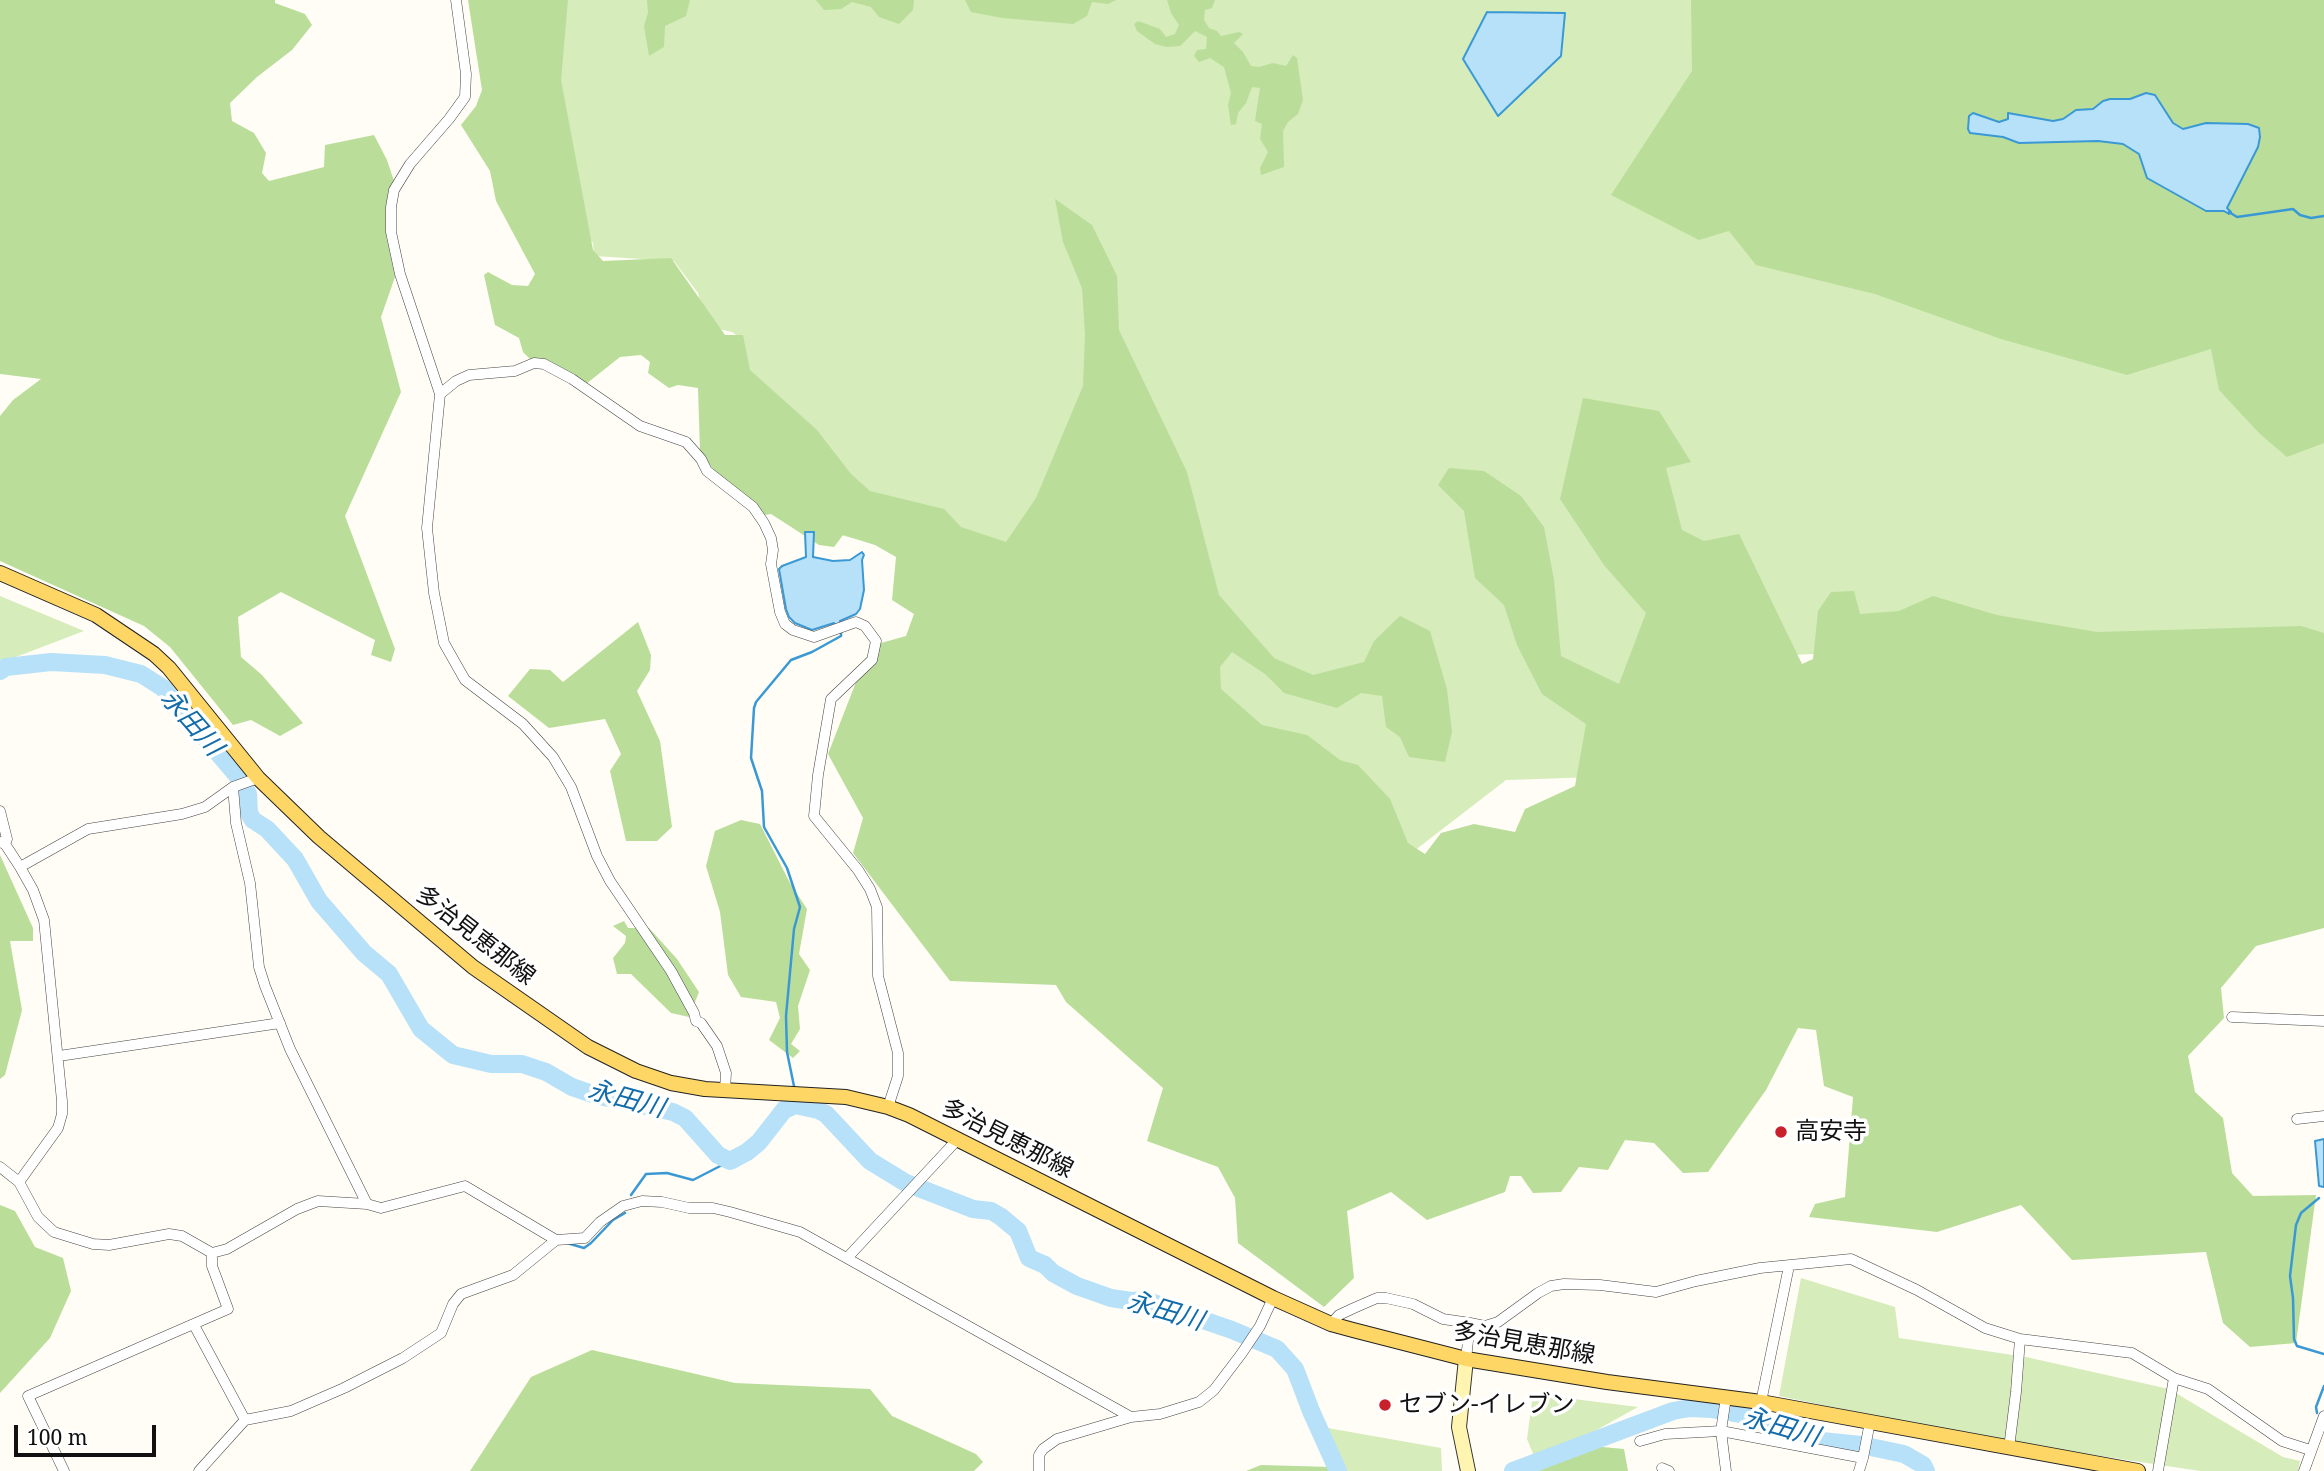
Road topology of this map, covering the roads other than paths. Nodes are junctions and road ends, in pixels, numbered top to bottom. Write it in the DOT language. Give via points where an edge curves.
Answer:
graph roads {
  1 [pos="456,0"];
  2 [pos="440,394"];
  3 [pos="0,573"];
  4 [pos="258,778"];
  5 [pos="233,787"];
  6 [pos="0,811"];
  7 [pos="2,843"];
  8 [pos="20,867"];
  9 [pos="2232,1017"];
  10 [pos="2324,1021"];
  11 [pos="280,1023"];
  12 [pos="59,1056"];
  13 [pos="725,1090"];
  14 [pos="888,1107"];
  15 [pos="2324,1116"];
  16 [pos="2297,1119"];
  17 [pos="957,1140"];
  18 [pos="0,1167"];
  19 [pos="19,1182"];
  20 [pos="367,1204"];
  21 [pos="556,1240"];
  22 [pos="212,1253"];
  23 [pos="847,1258"];
  24 [pos="1789,1266"];
  25 [pos="1273,1298"];
  26 [pos="1471,1323"];
  27 [pos="1331,1324"];
  28 [pos="194,1325"];
  29 [pos="2020,1339"];
  30 [pos="1466,1359"];
  31 [pos="2174,1378"];
  32 [pos="1726,1400"];
  33 [pos="1761,1402"];
  34 [pos="2324,1416"];
  35 [pos="1131,1417"];
  36 [pos="245,1420"];
  37 [pos="1869,1426"];
  38 [pos="1721,1428"];
  39 [pos="1640,1441"];
  40 [pos="2008,1448"];
  41 [pos="2310,1450"];
  42 [pos="1863,1455"];
  43 [pos="64,1471"];
  44 [pos="199,1471"];
  45 [pos="1039,1471"];
  46 [pos="1468,1471"];
  47 [pos="1726,1471"];
  48 [pos="1859,1471"];
  49 [pos="2138,1471"];
  50 [pos="2158,1471"];
  51 [pos="2304,1471"];
  1 -- 2 [label="street" via="465,96 410,164 394,190 391,207 400,274"];
  2 -- 13 [label="street" via="428,528 444,643 465,680 516,718 553,757 571,787 610,881 671,971 696,1021 717,1046 726,1073"];
  2 -- 14 [label="street" via="469,374 544,364 640,426 685,442 707,471 753,507 764,523 771,538 771,564 785,624 814,637 856,622 876,641 872,660 831,699 814,816 858,870 877,907 878,976 898,1053 898,1076"];
  3 -- 4 [label="main road, 多治見恵那線" via="96,615 154,654"];
  4 -- 5 [label="street"];
  4 -- 13 [label="main road, 多治見恵那線" via="318,837 472,967 579,1041 670,1083"];
  5 -- 8 [label="street" via="205,807 182,814 88,829"];
  5 -- 11 [label="street" via="259,967"];
  6 -- 7 [label="street" via="7,839"];
  7 -- 8 [label="street"];
  8 -- 12 [label="street" via="44,920"];
  9 -- 10 [label="street"];
  11 -- 12 [label="street"];
  11 -- 20 [label="street"];
  12 -- 19 [label="street" via="61,1121"];
  13 -- 14 [label="main road, 多治見恵那線" via="846,1097"];
  14 -- 17 [label="main road, 多治見恵那線"];
  15 -- 16 [label="street"];
  17 -- 23 [label="street"];
  17 -- 25 [label="main road, 多治見恵那線"];
  18 -- 19 [label="street"];
  19 -- 22 [label="street" via="46,1227 63,1236 109,1245 169,1234"];
  20 -- 21 [label="street" via="394,1206 466,1186"];
  20 -- 22 [label="street" via="318,1200"];
  21 -- 23 [label="street" via="585,1238 623,1206 662,1202 713,1208 800,1231"];
  21 -- 36 [label="street" via="513,1275 461,1294 441,1333 402,1357 291,1411"];
  22 -- 28 [label="street" via="212,1266 228,1309"];
  23 -- 35 [label="street"];
  24 -- 26 [label="street" via="1760,1268 1656,1292 1564,1284 1538,1293 1498,1322 1485,1326"];
  24 -- 29 [label="street" via="1852,1259 1985,1328"];
  24 -- 33 [label="street"];
  25 -- 27 [label="main road, 多治見恵那線"];
  25 -- 35 [label="street" via="1256,1333 1214,1390 1199,1402"];
  26 -- 27 [label="street" via="1377,1298 1339,1315"];
  26 -- 30 [label="street"];
  27 -- 30 [label="main road, 多治見恵那線"];
  28 -- 36 [label="street"];
  28 -- 43 [label="street" via="27,1396"];
  29 -- 31 [label="street" via="2132,1353"];
  29 -- 40 [label="street"];
  30 -- 32 [label="main road, 多治見恵那線"];
  30 -- 46 [label="street" via="1459,1427"];
  31 -- 41 [label="street" via="2208,1388 2282,1441"];
  31 -- 50 [label="street"];
  32 -- 33 [label="main road, 多治見恵那線"];
  32 -- 38 [label="street"];
  33 -- 37 [label="main road, 多治見恵那線"];
  34 -- 41 [label="street"];
  35 -- 45 [label="street" via="1057,1439 1039,1455"];
  36 -- 44 [label="street"];
  37 -- 40 [label="main road, 多治見恵那線"];
  37 -- 42 [label="street"];
  38 -- 39 [label="street"];
  38 -- 42 [label="street"];
  38 -- 47 [label="street"];
  40 -- 49 [label="main road, 多治見恵那線"];
  41 -- 51 [label="street"];
  42 -- 48 [label="street"];
}
